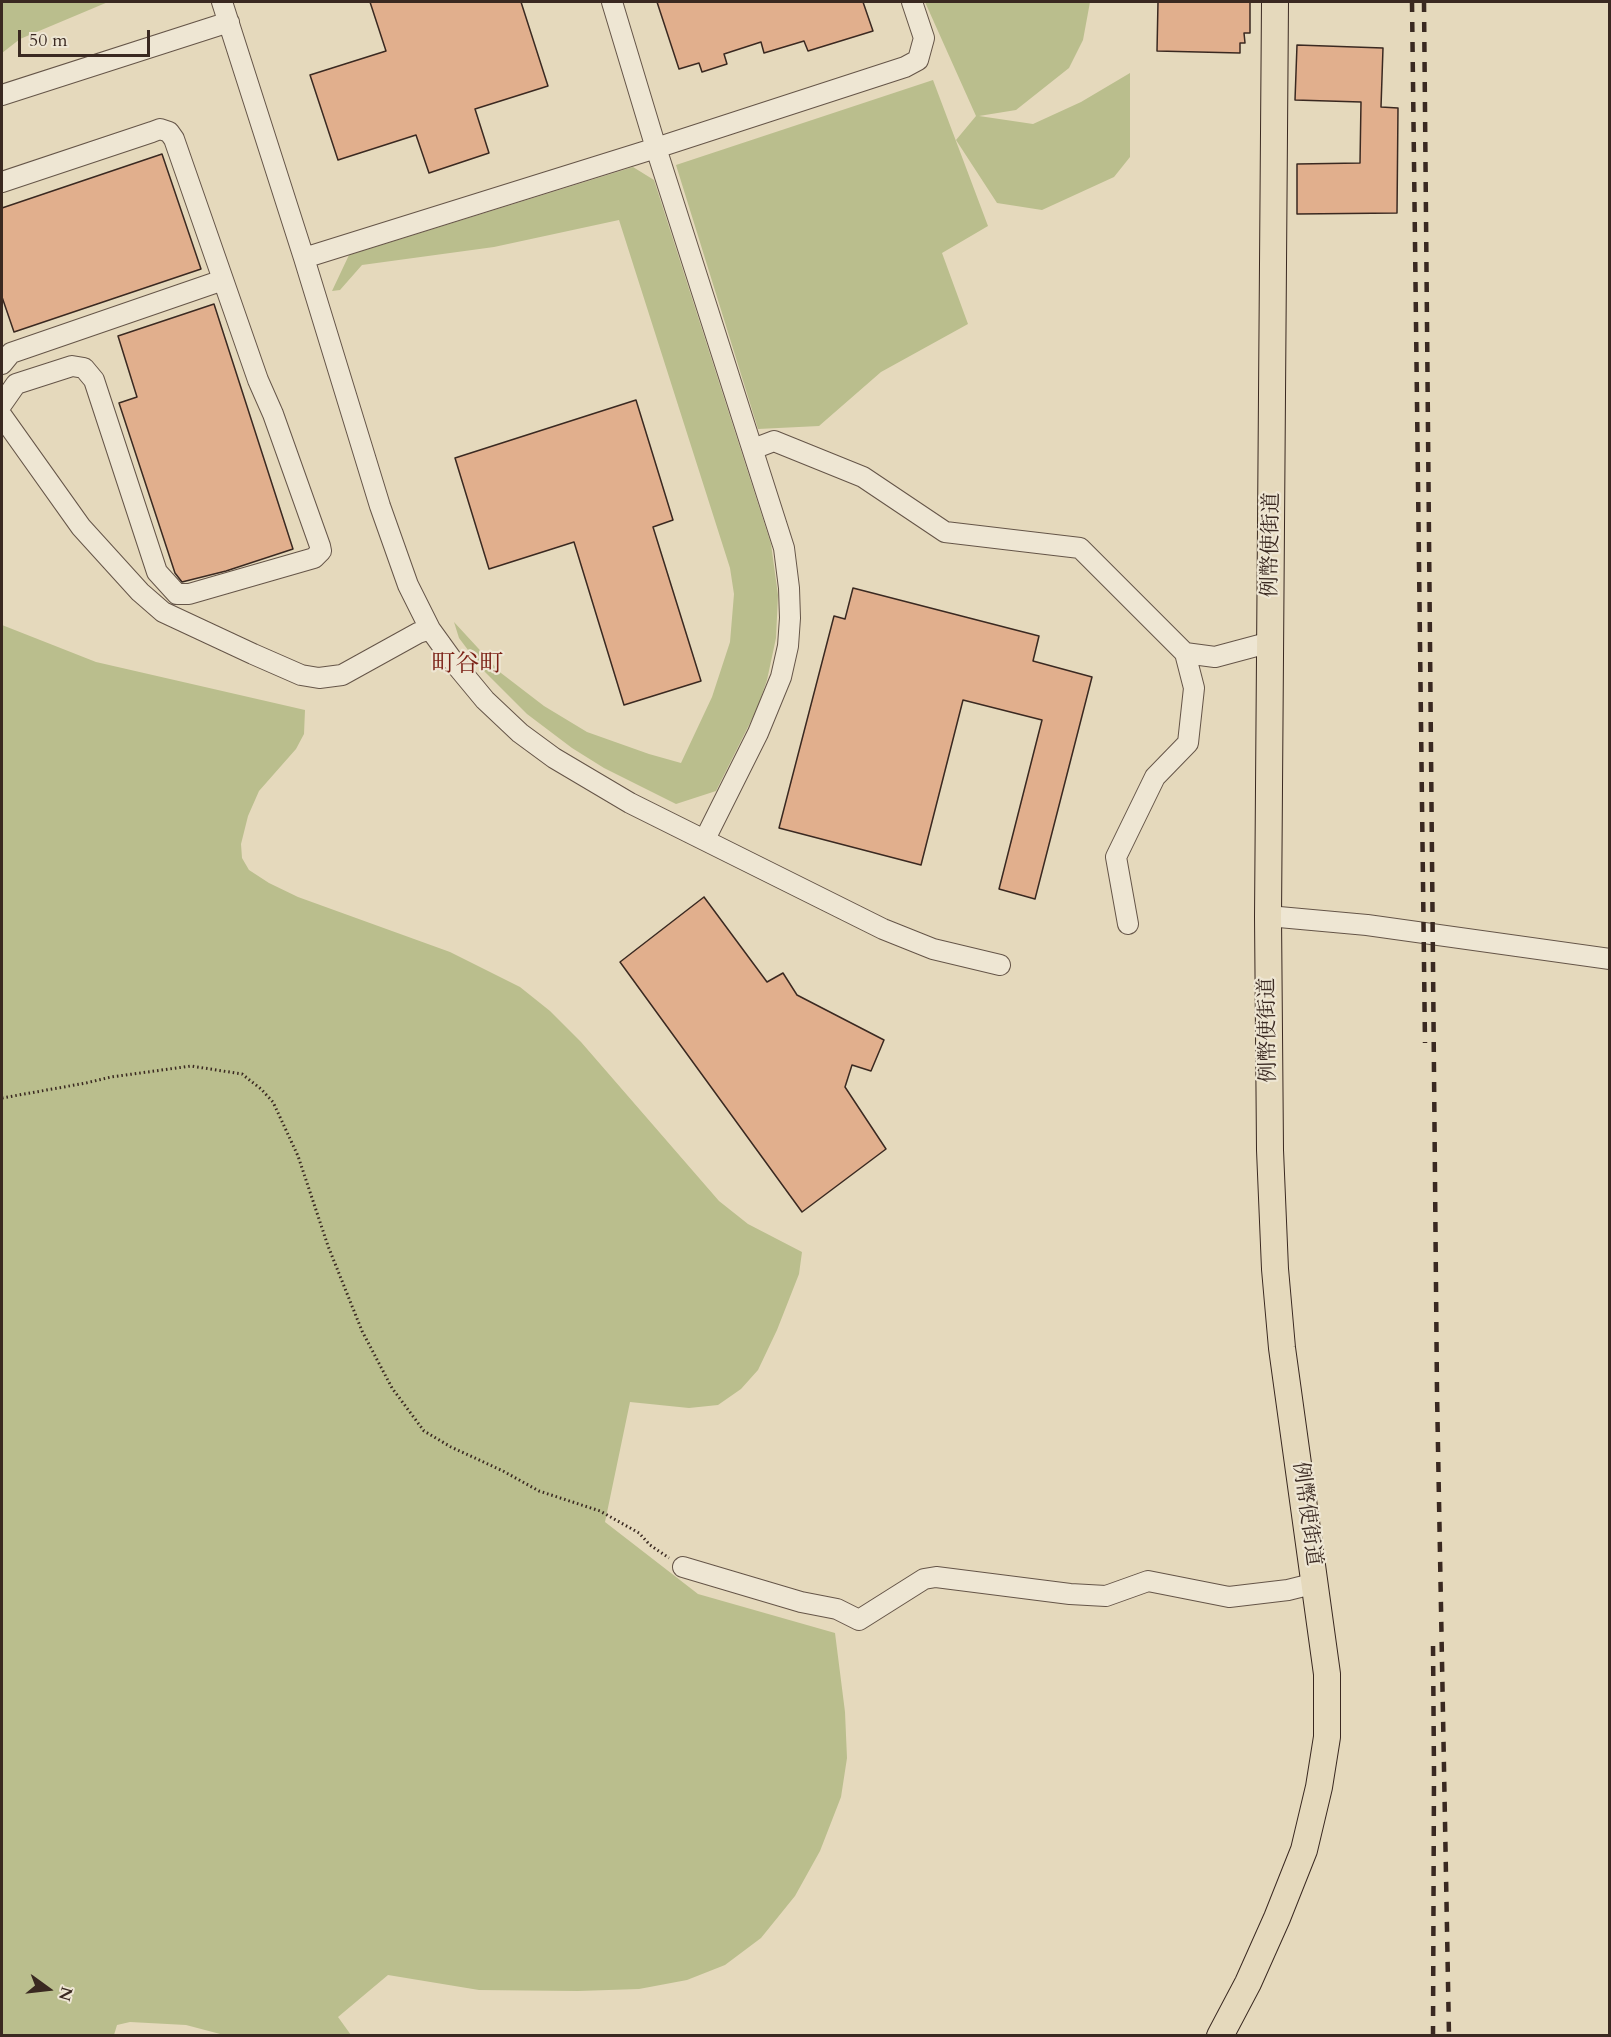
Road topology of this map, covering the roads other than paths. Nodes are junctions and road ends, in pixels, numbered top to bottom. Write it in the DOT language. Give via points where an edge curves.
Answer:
graph roads {
  1 [pos="222,2"];
  2 [pos="612,2"];
  3 [pos="912,2"];
  4 [pos="1275,2"];
  5 [pos="229,22"];
  6 [pos="2,95"];
  7 [pos="656,148"];
  8 [pos="2,183"];
  9 [pos="304,258"];
  10 [pos="223,280"];
  11 [pos="2,364"];
  12 [pos="2,404"];
  13 [pos="2,416"];
  14 [pos="753,449"];
  15 [pos="430,629"];
  16 [pos="1271,642"];
  17 [pos="1185,652"];
  18 [pos="705,839"];
  19 [pos="1268,916"];
  20 [pos="1128,924"];
  21 [pos="1610,959"];
  22 [pos="1000,965"];
  23 [pos="683,1567"];
  24 [pos="1316,1583"];
  25 [pos="1220,2036"];
  1 -- 5 [label="street"];
  2 -- 7 [label="street"];
  3 -- 7 [label="street" via="924,38 918,60"];
  4 -- 16 [label="main road, 例幣使街道"];
  5 -- 6 [label="street"];
  5 -- 9 [label="street"];
  7 -- 9 [label="street"];
  7 -- 14 [label="street"];
  8 -- 10 [label="street" via="160,129 168,132 174,139"];
  9 -- 15 [label="street" via="380,506 408,585"];
  10 -- 11 [label="street" via="11,353"];
  10 -- 12 [label="street" via="321,551 314,558 189,594 177,594 157,572 94,380 84,368 72,366 16,384"];
  13 -- 15 [label="street" via="81,527 163,612 302,675 319,678 342,675"];
  14 -- 17 [label="street" via="774,441 863,477 945,532 1080,548"];
  14 -- 18 [label="street" via="784,548 789,588 788,646 781,677 758,733"];
  15 -- 18 [label="street" via="485,700 520,733 554,758 630,802"];
  16 -- 17 [label="street" via="1215,657"];
  16 -- 19 [label="main road, 例幣使街道"];
  17 -- 20 [label="street" via="1194,688 1188,743 1155,777 1116,857"];
  18 -- 22 [label="street" via="933,950"];
  19 -- 21 [label="street" via="1367,925"];
  19 -- 24 [label="main road, 例幣使街道" via="1275,1269 1282,1348"];
  23 -- 24 [label="street" via="837,1609 859,1620 924,1579 936,1577 1106,1596 1148,1581 1229,1597"];
  24 -- 25 [label="main road, 例幣使街道" via="1327,1674 1327,1737 1319,1787 1304,1850 1277,1918"];
}
